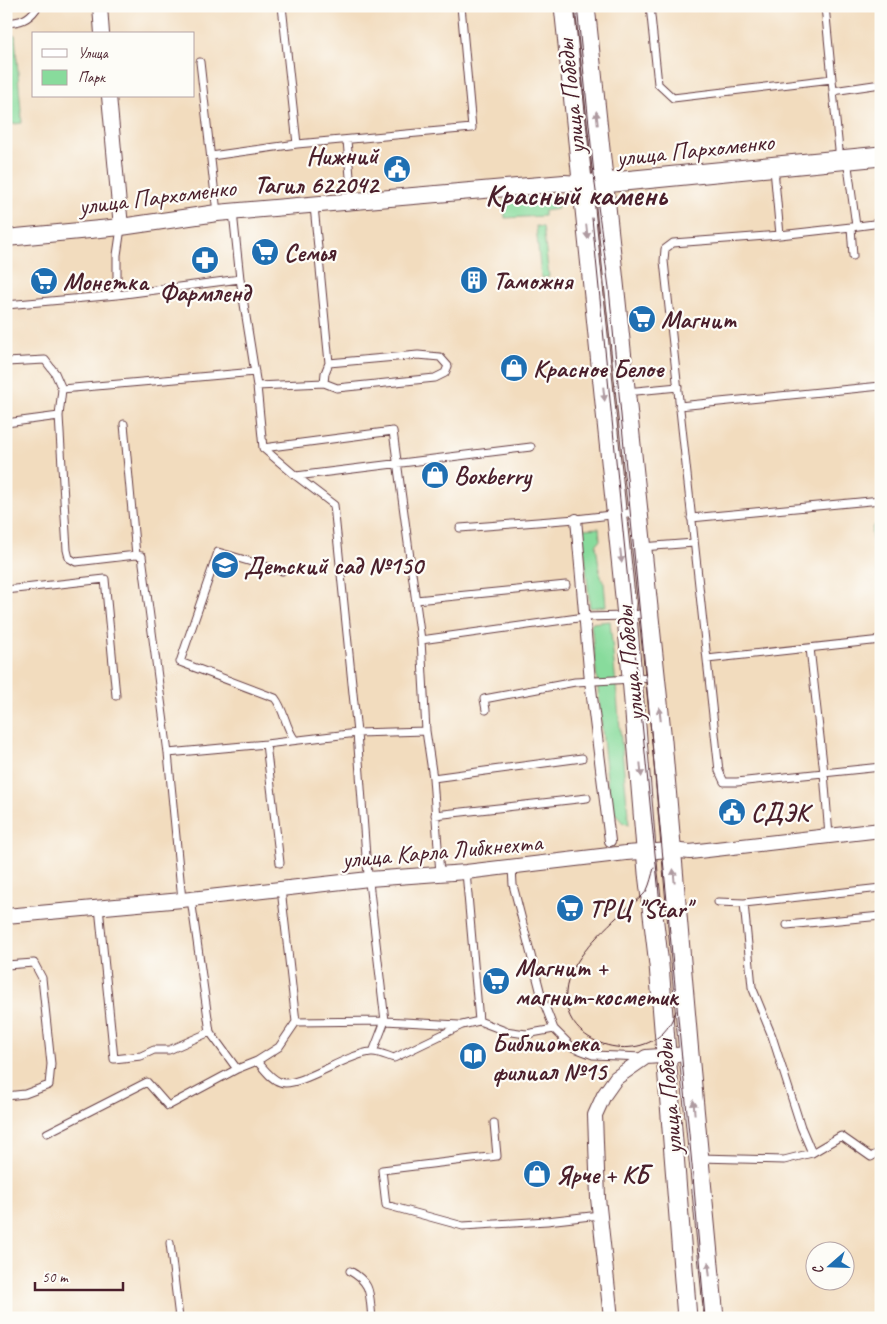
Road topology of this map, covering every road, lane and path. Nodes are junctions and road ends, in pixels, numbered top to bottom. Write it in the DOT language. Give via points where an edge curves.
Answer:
graph roads {
  1 [pos="36,6"];
  2 [pos="100,6"];
  3 [pos="282,6"];
  4 [pos="461,6"];
  5 [pos="564,6"];
  6 [pos="586,6"];
  7 [pos="650,6"];
  8 [pos="826,6"];
  9 [pos="6,23"];
  10 [pos="102,32"];
  11 [pos="200,62"];
  12 [pos="832,79"];
  13 [pos="881,84"];
  14 [pos="833,90"];
  15 [pos="108,98"];
  16 [pos="347,140"];
  17 [pos="297,144"];
  18 [pos="211,156"];
  19 [pos="881,156"];
  20 [pos="843,160"];
  21 [pos="774,166"];
  22 [pos="581,184"];
  23 [pos="604,184"];
  24 [pos="352,202"];
  25 [pos="314,205"];
  26 [pos="225,213"];
  27 [pos="881,223"];
  28 [pos="121,227"];
  29 [pos="853,227"];
  30 [pos="780,235"];
  31 [pos="6,238"];
  32 [pos="853,256"];
  33 [pos="240,279"];
  34 [pos="117,295"];
  35 [pos="6,306"];
  36 [pos="6,362"];
  37 [pos="329,363"];
  38 [pos="255,372"];
  39 [pos="324,383"];
  40 [pos="257,386"];
  41 [pos="881,386"];
  42 [pos="678,387"];
  43 [pos="62,389"];
  44 [pos="626,392"];
  45 [pos="679,406"];
  46 [pos="59,416"];
  47 [pos="6,423"];
  48 [pos="124,424"];
  49 [pos="531,447"];
  50 [pos="263,448"];
  51 [pos="398,464"];
  52 [pos="296,476"];
  53 [pos="881,500"];
  54 [pos="638,511"];
  55 [pos="616,513"];
  56 [pos="691,518"];
  57 [pos="576,519"];
  58 [pos="460,528"];
  59 [pos="694,543"];
  60 [pos="642,547"];
  61 [pos="136,555"];
  62 [pos="282,571"];
  63 [pos="566,585"];
  64 [pos="6,590"];
  65 [pos="416,600"];
  66 [pos="649,613"];
  67 [pos="627,616"];
  68 [pos="585,617"];
  69 [pos="422,640"];
  70 [pos="881,640"];
  71 [pos="810,648"];
  72 [pos="707,659"];
  73 [pos="656,678"];
  74 [pos="633,680"];
  75 [pos="590,681"];
  76 [pos="116,696"];
  77 [pos="486,710"];
  78 [pos="426,731"];
  79 [pos="357,733"];
  80 [pos="295,740"];
  81 [pos="266,744"];
  82 [pos="168,753"];
  83 [pos="582,758"];
  84 [pos="881,767"];
  85 [pos="824,773"];
  86 [pos="432,778"];
  87 [pos="587,798"];
  88 [pos="435,815"];
  89 [pos="881,830"];
  90 [pos="829,836"];
  91 [pos="610,841"];
  92 [pos="671,850"];
  93 [pos="646,852"];
  94 [pos="280,864"];
  95 [pos="512,868"];
  96 [pos="466,872"];
  97 [pos="440,874"];
  98 [pos="369,879"];
  99 [pos="881,888"];
  100 [pos="280,889"];
  101 [pos="187,899"];
  102 [pos="718,902"];
  103 [pos="744,903"];
  104 [pos="99,907"];
  105 [pos="6,916"];
  106 [pos="881,916"];
  107 [pos="787,925"];
  108 [pos="6,965"];
  109 [pos="385,1021"];
  110 [pos="479,1021"];
  111 [pos="296,1022"];
  112 [pos="462,1025"];
  113 [pos="554,1029"];
  114 [pos="210,1032"];
  115 [pos="373,1052"];
  116 [pos="689,1054"];
  117 [pos="665,1055"];
  118 [pos="646,1057"];
  119 [pos="257,1061"];
  120 [pos="237,1069"];
  121 [pos="6,1096"];
  122 [pos="494,1123"];
  123 [pos="47,1133"];
  124 [pos="881,1151"];
  125 [pos="812,1153"];
  126 [pos="698,1158"];
  127 [pos="600,1215"];
  128 [pos="170,1243"];
  129 [pos="350,1271"];
  130 [pos="181,1316"];
  131 [pos="372,1318"];
  132 [pos="611,1318"];
  133 [pos="687,1318"];
  134 [pos="714,1318"];
  1 -- 9 [label="lane" via="30,17 21,22"];
  2 -- 10 [label="street"];
  3 -- 17 [label="lane"];
  4 -- 16 [label="lane" via="472,128"];
  5 -- 22 [label="main road, улица Победы"];
  23 -- 6 [label="main road, улица Победы, one-way"];
  7 -- 12 [label="lane" via="658,84 673,98"];
  8 -- 12 [label="lane"];
  11 -- 18 [label="lane"];
  12 -- 14 [label="lane"];
  13 -- 14 [label="lane"];
  14 -- 20 [label="lane"];
  15 -- 28 [label="street"];
  16 -- 17 [label="lane"];
  16 -- 24 [label="lane"];
  17 -- 18 [label="lane"];
  18 -- 26 [label="lane"];
  19 -- 20 [label="main road, улица Пархоменко"];
  20 -- 21 [label="main road, улица Пархоменко"];
  20 -- 29 [label="lane"];
  21 -- 23 [label="main road, улица Пархоменко"];
  21 -- 30 [label="lane"];
  22 -- 23 [label="main road, улица Пархоменко"];
  22 -- 24 [label="street, улица Пархоменко"];
  22 -- 55 [label="main road, улица Победы, one-way"];
  23 -- 44 [label="main road, улица Победы"];
  24 -- 25 [label="street, улица Пархоменко"];
  25 -- 26 [label="street, улица Пархоменко"];
  25 -- 37 [label="lane"];
  26 -- 28 [label="street, улица Пархоменко"];
  26 -- 33 [label="lane"];
  27 -- 29 [label="lane"];
  28 -- 31 [label="street, улица Пархоменко"];
  28 -- 34 [label="lane"];
  29 -- 30 [label="lane"];
  29 -- 32 [label="lane"];
  30 -- 42 [label="lane" via="673,243 665,249"];
  33 -- 34 [label="lane"];
  33 -- 38 [label="lane"];
  34 -- 35 [label="lane"];
  36 -- 43 [label="lane" via="45,360"];
  37 -- 39 [label="lane"];
  37 -- 39 [label="lane" via="418,355 440,358 448,366 445,373 435,378 337,388"];
  38 -- 40 [label="lane"];
  38 -- 43 [label="lane"];
  39 -- 40 [label="lane"];
  40 -- 50 [label="lane"];
  41 -- 45 [label="lane"];
  42 -- 44 [label="lane"];
  42 -- 45 [label="lane"];
  43 -- 46 [label="lane"];
  44 -- 54 [label="main road, улица Победы"];
  45 -- 56 [label="lane"];
  46 -- 47 [label="lane"];
  46 -- 61 [label="lane" via="69,558 76,562"];
  48 -- 61 [label="lane"];
  49 -- 51 [label="lane"];
  50 -- 51 [label="lane" via="392,431"];
  50 -- 52 [label="lane"];
  51 -- 52 [label="lane"];
  51 -- 65 [label="lane"];
  52 -- 79 [label="lane" via="334,505"];
  53 -- 56 [label="lane"];
  54 -- 55 [label="lane"];
  54 -- 60 [label="main road, улица Победы"];
  55 -- 57 [label="lane"];
  55 -- 67 [label="main road, улица Победы, one-way"];
  56 -- 59 [label="lane"];
  57 -- 58 [label="lane"];
  57 -- 68 [label="street"];
  59 -- 60 [label="lane"];
  59 -- 72 [label="lane"];
  60 -- 66 [label="main road, улица Победы"];
  61 -- 82 [label="lane" via="142,556 144,564"];
  62 -- 80 [label="lane" via="218,552 180,662 276,698 282,707 288,732"];
  63 -- 65 [label="lane"];
  64 -- 76 [label="lane" via="105,580"];
  65 -- 69 [label="lane"];
  66 -- 67 [label="lane"];
  66 -- 73 [label="main road, улица Победы"];
  67 -- 68 [label="lane"];
  67 -- 74 [label="main road, улица Победы"];
  68 -- 69 [label="lane"];
  68 -- 75 [label="street"];
  69 -- 78 [label="lane"];
  70 -- 71 [label="lane"];
  71 -- 72 [label="lane"];
  71 -- 85 [label="lane"];
  72 -- 85 [label="lane" via="719,772 724,782"];
  73 -- 74 [label="lane"];
  92 -- 73 [label="main road, улица Победы, one-way"];
  74 -- 75 [label="lane"];
  74 -- 93 [label="main road, улица Победы, one-way"];
  75 -- 77 [label="lane" via="484,698"];
  75 -- 91 [label="street"];
  78 -- 79 [label="lane"];
  78 -- 86 [label="lane"];
  79 -- 80 [label="lane"];
  79 -- 98 [label="lane"];
  80 -- 81 [label="lane"];
  81 -- 82 [label="lane"];
  81 -- 94 [label="lane"];
  82 -- 101 [label="lane"];
  83 -- 86 [label="lane"];
  84 -- 85 [label="lane"];
  85 -- 90 [label="lane"];
  86 -- 88 [label="lane"];
  87 -- 88 [label="lane"];
  88 -- 97 [label="lane"];
  89 -- 90 [label="street, улица Карла Либкнехта"];
  90 -- 92 [label="street, улица Карла Либкнехта" via="690,852"];
  92 -- 93 [label="street, улица Карла Либкнехта"];
  116 -- 92 [label="main road, улица Победы, one-way"];
  93 -- 95 [label="street, улица Карла Либкнехта"];
  93 -- 117 [label="main road, улица Победы"];
  95 -- 96 [label="street, улица Карла Либкнехта"];
  95 -- 113 [label="lane" via="513,885 539,989"];
  96 -- 97 [label="street, улица Карла Либкнехта"];
  96 -- 110 [label="lane"];
  97 -- 98 [label="street, улица Карла Либкнехта"];
  98 -- 100 [label="street, улица Карла Либкнехта"];
  98 -- 109 [label="lane"];
  99 -- 103 [label="lane"];
  100 -- 101 [label="street, улица Карла Либкнехта"];
  100 -- 111 [label="lane"];
  101 -- 104 [label="street, улица Карла Либкнехта"];
  101 -- 114 [label="lane"];
  102 -- 103 [label="lane"];
  103 -- 125 [label="lane" via="752,987"];
  104 -- 105 [label="street, улица Карла Либкнехта"];
  104 -- 114 [label="lane" via="114,1059 169,1050"];
  106 -- 107 [label="lane"];
  108 -- 121 [label="lane" via="34,963 42,978 51,1064 49,1085 25,1094"];
  109 -- 111 [label="lane"];
  109 -- 112 [label="lane"];
  109 -- 115 [label="lane"];
  110 -- 112 [label="lane"];
  110 -- 113 [label="lane" via="505,1031 526,1034"];
  111 -- 119 [label="lane" via="279,1047"];
  112 -- 115 [label="lane" via="394,1058"];
  113 -- 118 [label="lane" via="572,1047 593,1055"];
  114 -- 120 [label="lane"];
  115 -- 119 [label="lane" via="351,1056 300,1081 281,1083"];
  116 -- 117 [label="street"];
  126 -- 116 [label="main road, улица Победы, one-way"];
  117 -- 118 [label="street"];
  117 -- 133 [label="main road, улица Победы"];
  118 -- 127 [label="street" via="616,1078 604,1094 595,1115"];
  119 -- 120 [label="lane"];
  120 -- 123 [label="lane" via="168,1106 147,1082"];
  122 -- 127 [label="lane" via="497,1156 382,1170 386,1205 463,1226"];
  124 -- 125 [label="lane" via="871,1157 842,1136"];
  125 -- 126 [label="lane" via="784,1160"];
  134 -- 126 [label="main road, улица Победы, one-way"];
  127 -- 132 [label="street"];
  128 -- 130 [label="lane"];
  129 -- 131 [label="lane" via="363,1278 369,1288"];
}
